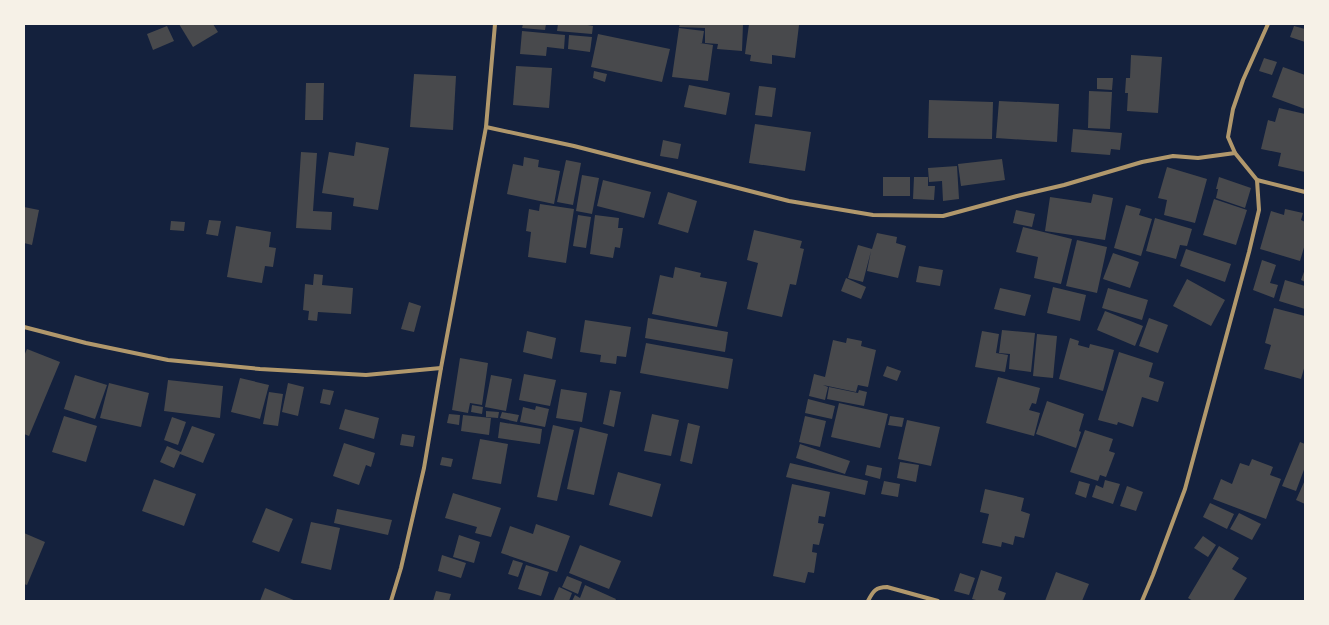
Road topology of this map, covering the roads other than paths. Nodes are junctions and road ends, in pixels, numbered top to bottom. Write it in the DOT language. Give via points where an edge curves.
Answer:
graph roads {
  1 [pos="495,24"];
  2 [pos="1268,24"];
  3 [pos="486,127"];
  4 [pos="1235,153"];
  5 [pos="1257,180"];
  6 [pos="1305,192"];
  7 [pos="24,328"];
  8 [pos="441,368"];
  9 [pos="391,601"];
  10 [pos="868,601"];
  11 [pos="938,601"];
  12 [pos="1142,601"];
  1 -- 3 [label="street"];
  2 -- 4 [label="street" via="1233,109 1228,137"];
  3 -- 4 [label="street" via="574,146 789,201 873,215 943,216 1142,162 1173,156 1198,158"];
  3 -- 8 [label="street"];
  4 -- 5 [label="street"];
  5 -- 6 [label="street"];
  5 -- 12 [label="street" via="1259,210 1185,490"];
  7 -- 8 [label="street" via="168,360 260,369 366,375"];
  8 -- 9 [label="street" via="424,468"];
  10 -- 11 [label="street" via="875,589 887,587"];
}
